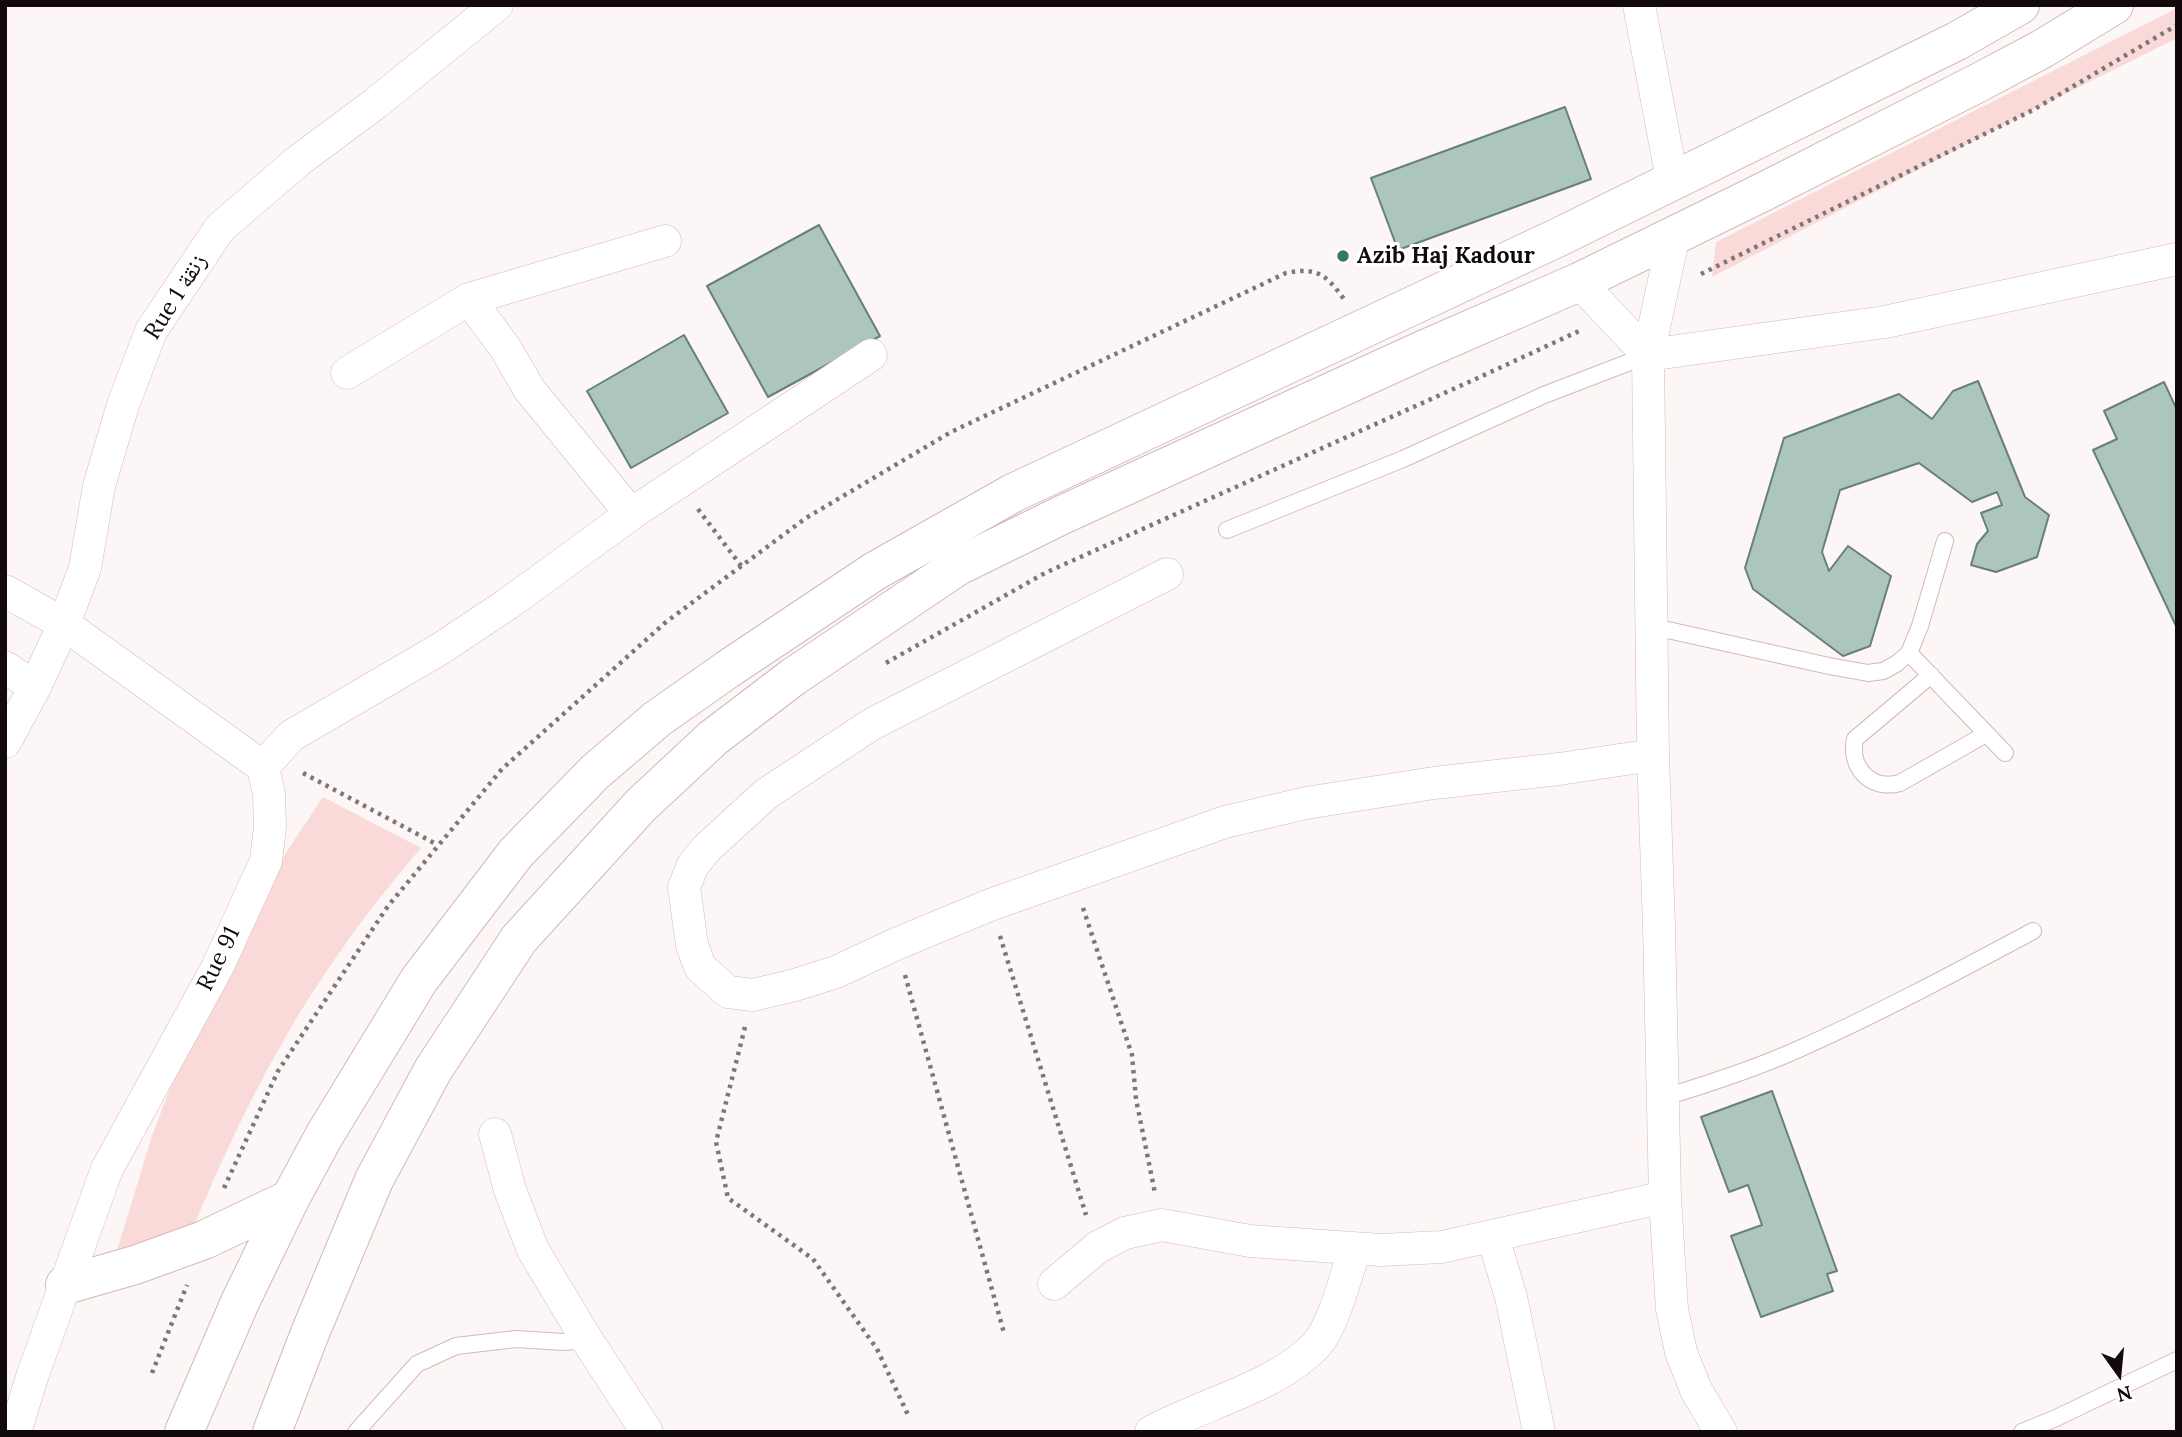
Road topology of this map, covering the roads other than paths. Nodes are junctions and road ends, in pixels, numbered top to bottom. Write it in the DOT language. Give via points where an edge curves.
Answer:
graph roads {
  1 [pos="497,5"];
  2 [pos="1640,5"];
  3 [pos="2020,5"];
  4 [pos="2114,5"];
  5 [pos="1672,179"];
  6 [pos="1674,235"];
  7 [pos="665,242"];
  8 [pos="2177,259"];
  9 [pos="1578,282"];
  10 [pos="469,299"];
  11 [pos="871,355"];
  12 [pos="1648,355"];
  13 [pos="347,373"];
  14 [pos="631,514"];
  15 [pos="1227,530"];
  16 [pos="1945,541"];
  17 [pos="1167,574"];
  18 [pos="5,592"];
  19 [pos="64,624"];
  20 [pos="1650,626"];
  21 [pos="1909,653"];
  22 [pos="5,667"];
  23 [pos="1931,675"];
  24 [pos="35,687"];
  25 [pos="1986,734"];
  26 [pos="5,742"];
  27 [pos="2005,753"];
  28 [pos="1653,755"];
  29 [pos="268,761"];
  30 [pos="2033,931"];
  31 [pos="1662,1098"];
  32 [pos="495,1134"];
  33 [pos="1665,1197"];
  34 [pos="290,1199"];
  35 [pos="1493,1237"];
  36 [pos="1354,1249"];
  37 [pos="1054,1284"];
  38 [pos="65,1285"];
  39 [pos="587,1340"];
  40 [pos="2177,1360"];
  41 [pos="1718,1431"];
  42 [pos="15,1432"];
  43 [pos="184,1432"];
  44 [pos="272,1432"];
  45 [pos="356,1432"];
  46 [pos="647,1432"];
  47 [pos="1151,1432"];
  48 [pos="1539,1432"];
  49 [pos="2022,1432"];
  1 -- 19 [label="street, Rue 1 زنقة" via="220,228 151,331 122,405 99,486 85,568"];
  2 -- 5 [label="street"];
  3 -- 5 [label="highway" via="1957,41"];
  4 -- 6 [label="highway" via="1976,84"];
  5 -- 34 [label="highway" via="1013,493 875,571 657,719 595,772 508,864 419,981"];
  6 -- 9 [label="highway"];
  6 -- 12 [label="street"];
  7 -- 10 [label="street"];
  8 -- 12 [label="street" via="1885,322"];
  9 -- 12 [label="street"];
  9 -- 44 [label="highway" via="958,566 793,677 713,738 641,805 519,939 433,1070 374,1180"];
  10 -- 13 [label="street"];
  10 -- 14 [label="street" via="529,389"];
  11 -- 14 [label="street"];
  12 -- 15 [label="lane"];
  12 -- 20 [label="street"];
  14 -- 29 [label="street" via="440,649 291,736"];
  16 -- 21 [label="lane"];
  17 -- 28 [label="street" via="872,724 766,794 692,865 684,887 692,945 700,967 728,992 753,995 836,972 990,905 1225,822 1306,803"];
  18 -- 19 [label="street"];
  19 -- 24 [label="street, Rue 1 زنقة"];
  19 -- 29 [label="street"];
  20 -- 21 [label="lane" via="1868,673 1883,671"];
  20 -- 28 [label="street"];
  21 -- 23 [label="lane"];
  22 -- 24 [label="street"];
  23 -- 25 [label="lane"];
  23 -- 25 [label="lane" via="1856,739 1853,751 1867,777 1877,784 1900,783"];
  24 -- 26 [label="street, Rue 1 زنقة"];
  25 -- 27 [label="lane"];
  28 -- 31 [label="street"];
  29 -- 38 [label="street, Rue 91" via="266,862 217,968 107,1169"];
  30 -- 31 [label="lane" via="1797,1050"];
  31 -- 33 [label="street"];
  32 -- 39 [label="street" via="533,1250"];
  33 -- 35 [label="street"];
  33 -- 41 [label="street" via="1672,1308 1681,1352"];
  34 -- 38 [label="highway" via="204,1240"];
  34 -- 43 [label="highway"];
  35 -- 36 [label="street" via="1442,1247"];
  35 -- 48 [label="street" via="1511,1297"];
  36 -- 37 [label="street" via="1250,1241 1162,1225 1125,1233 1098,1247"];
  36 -- 47 [label="street" via="1328,1325 1317,1343 1257,1384"];
  38 -- 42 [label="street, Rue 91"];
  39 -- 45 [label="lane" via="516,1339 456,1346 417,1364"];
  39 -- 46 [label="street"];
  40 -- 49 [label="lane"];
}
